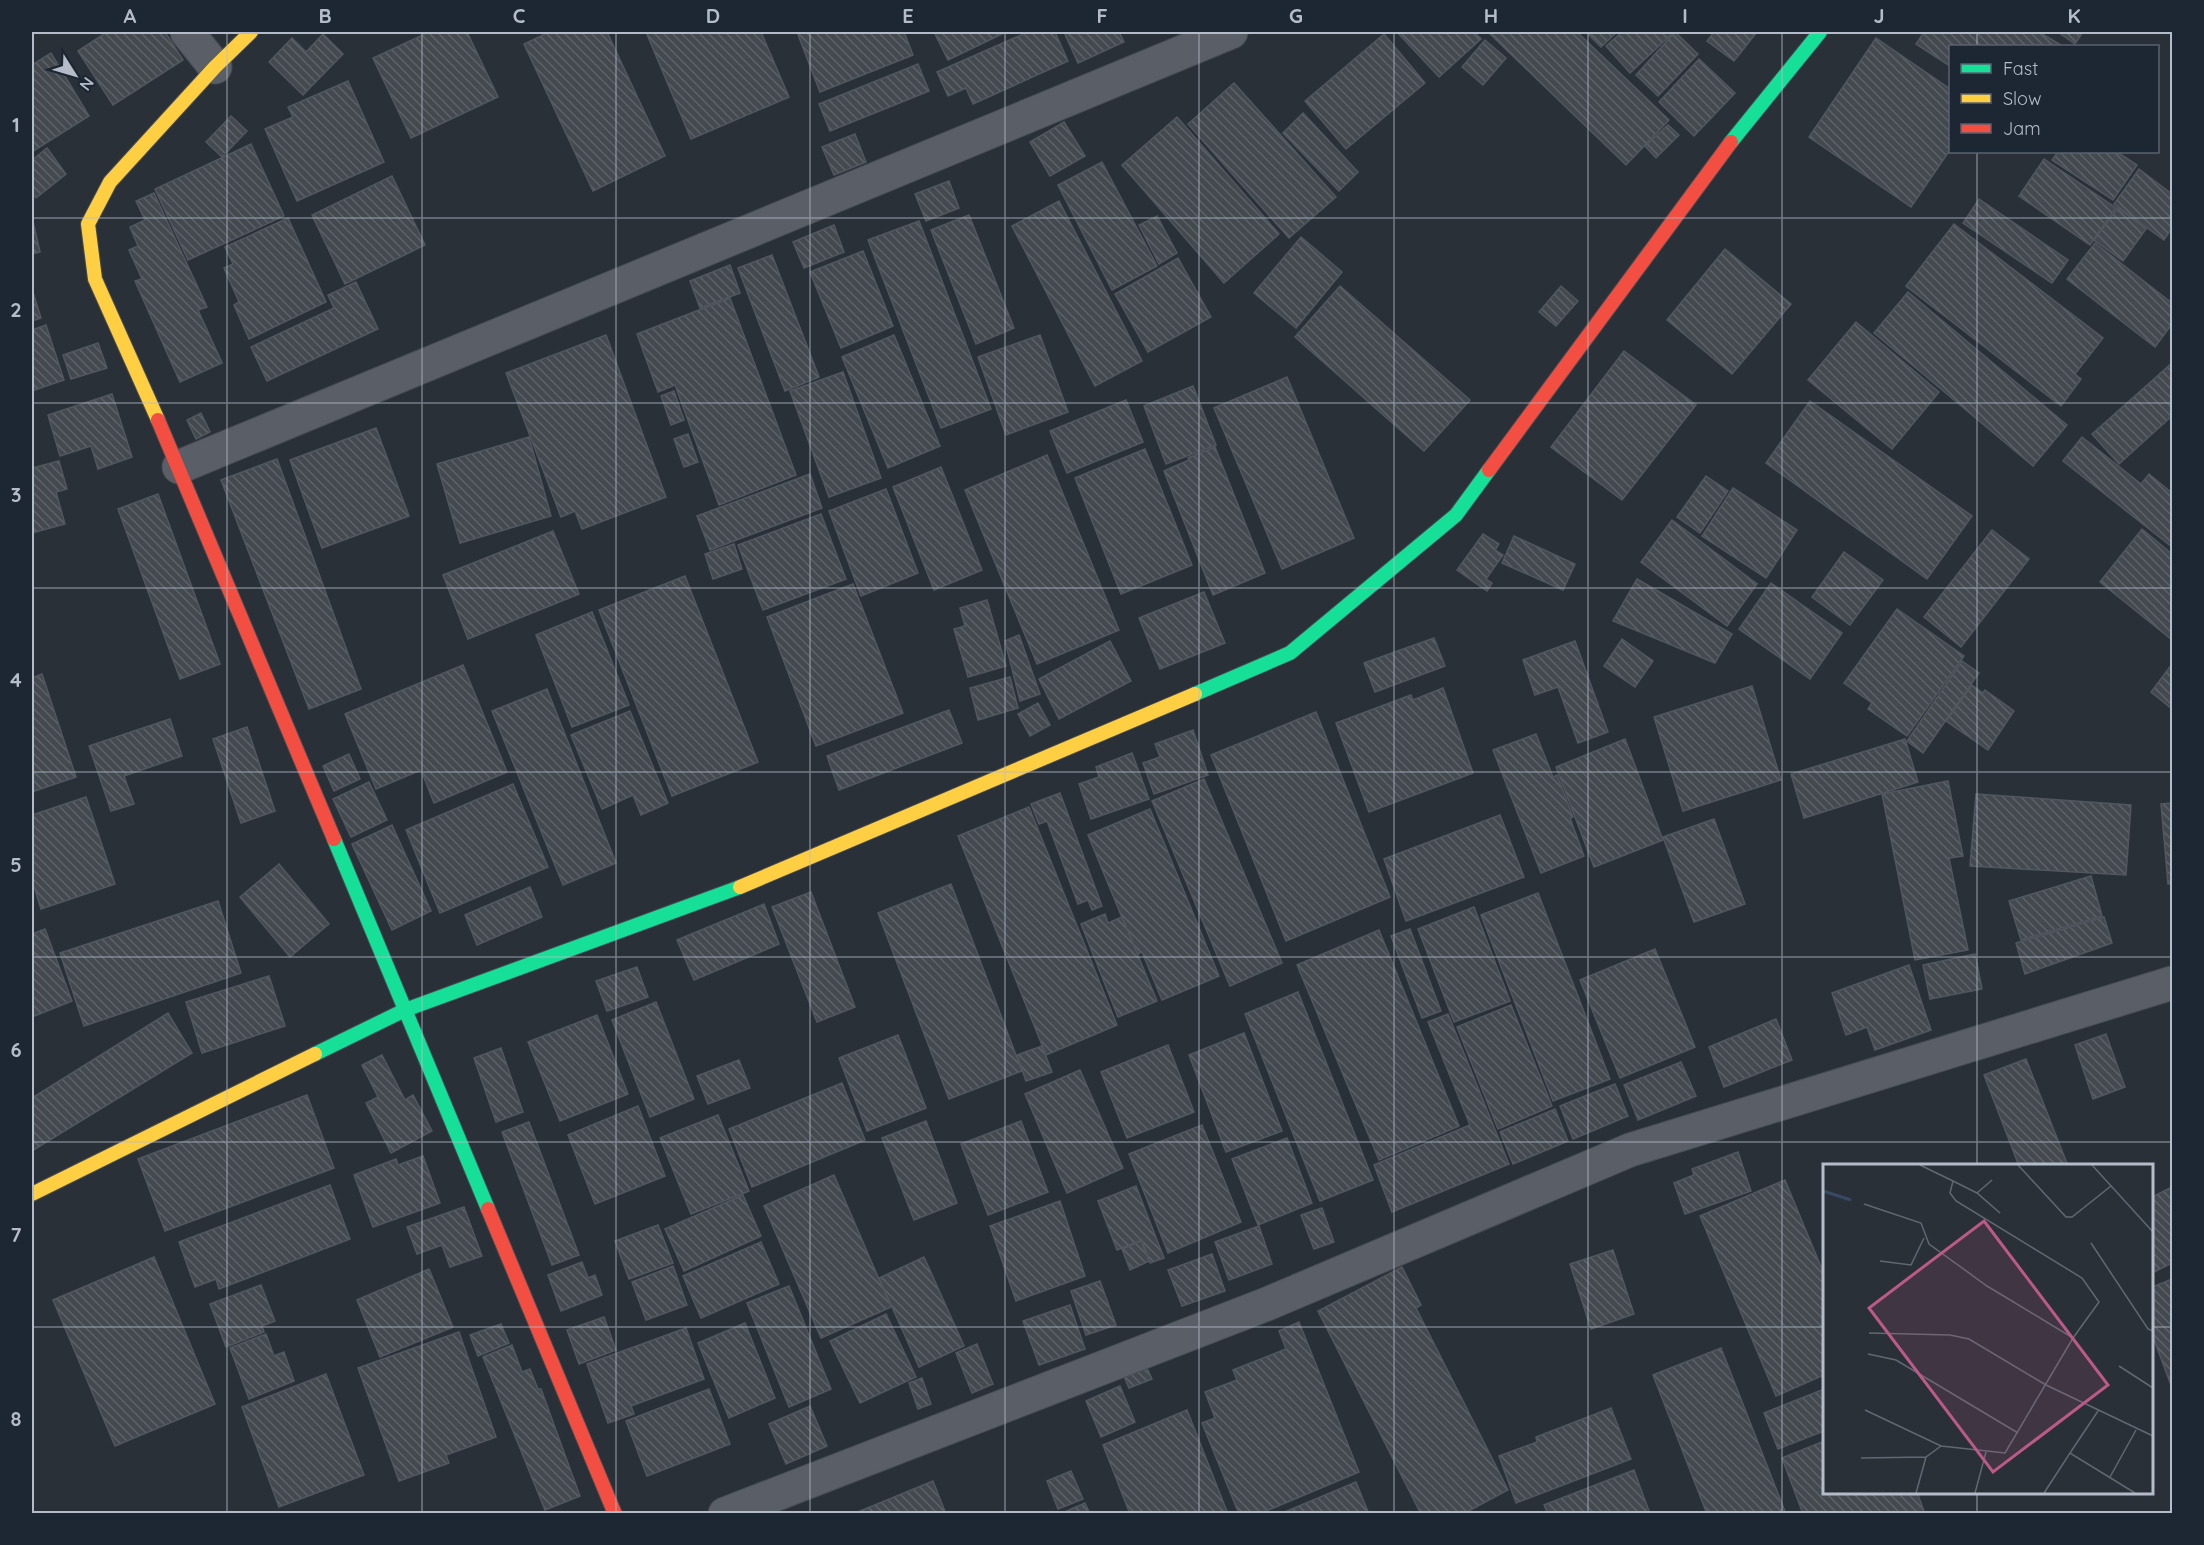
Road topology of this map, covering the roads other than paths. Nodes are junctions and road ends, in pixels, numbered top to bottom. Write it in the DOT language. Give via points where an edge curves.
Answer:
graph roads {
  1 [pos="187,32"];
  2 [pos="251,32"];
  3 [pos="1231,32"];
  4 [pos="1820,32"];
  5 [pos="215,67"];
  6 [pos="179,467"];
  7 [pos="2172,983"];
  8 [pos="405,1010"];
  9 [pos="32,1194"];
  10 [pos="615,1514"];
  11 [pos="725,1514"];
  1 -- 5 [label="street"];
  2 -- 5 [label="street"];
  3 -- 6 [label="street"];
  4 -- 8 [label="street" via="1743,125 1456,515 1290,653 748,884"];
  5 -- 6 [label="street" via="110,182 88,224 94,279"];
  6 -- 8 [label="street"];
  7 -- 11 [label="street" via="1630,1150 1267,1304"];
  8 -- 9 [label="street"];
  8 -- 10 [label="street"];
}
